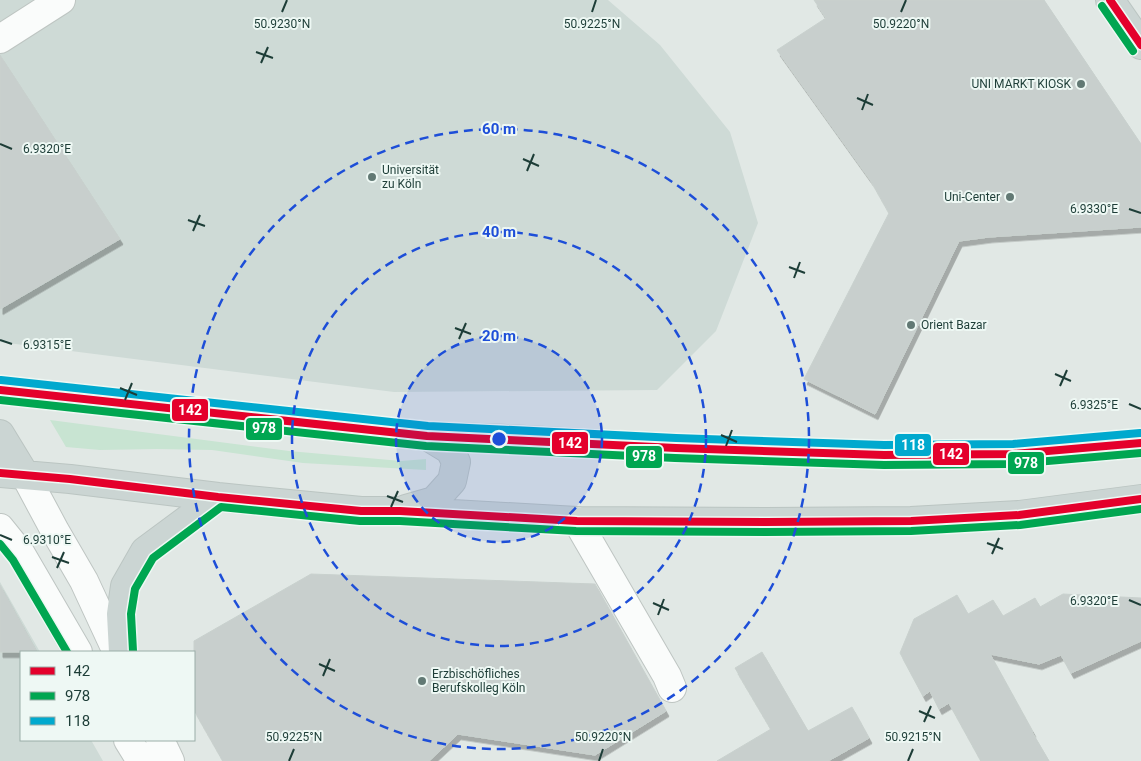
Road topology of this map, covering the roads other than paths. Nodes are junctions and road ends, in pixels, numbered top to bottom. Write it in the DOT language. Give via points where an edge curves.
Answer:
graph roads {
  1 [pos="61,0"];
  2 [pos="1110,0"];
  3 [pos="0,39"];
  4 [pos="1141,45"];
  5 [pos="0,390"];
  6 [pos="0,434"];
  7 [pos="427,436"];
  8 [pos="1141,443"];
  9 [pos="13,474"];
  10 [pos="218,497"];
  11 [pos="1141,499"];
  12 [pos="400,511"];
  13 [pos="577,521"];
  14 [pos="0,528"];
  15 [pos="77,651"];
  16 [pos="117,651"];
  17 [pos="123,651"];
  18 [pos="672,688"];
  19 [pos="129,741"];
  20 [pos="160,741"];
  21 [pos="141,761"];
  22 [pos="170,761"];
  1 -- 3 [label="street"];
  2 -- 4 [label="main road"];
  5 -- 7 [label="main road"];
  6 -- 9 [label="main road"];
  7 -- 8 [label="main road" via="884,455 1013,454"];
  7 -- 12 [label="main road" via="450,450 456,462 452,481 434,501"];
  9 -- 10 [label="main road"];
  9 -- 16 [label="street" via="55,531 84,581"];
  10 -- 12 [label="main road"];
  10 -- 17 [label="main road" via="145,551 125,586 121,614"];
  11 -- 13 [label="main road" via="1019,515 911,521"];
  12 -- 13 [label="main road"];
  13 -- 18 [label="street"];
  14 -- 15 [label="street" via="21,554"];
  19 -- 21 [label="street"];
  20 -- 22 [label="street"];
}
